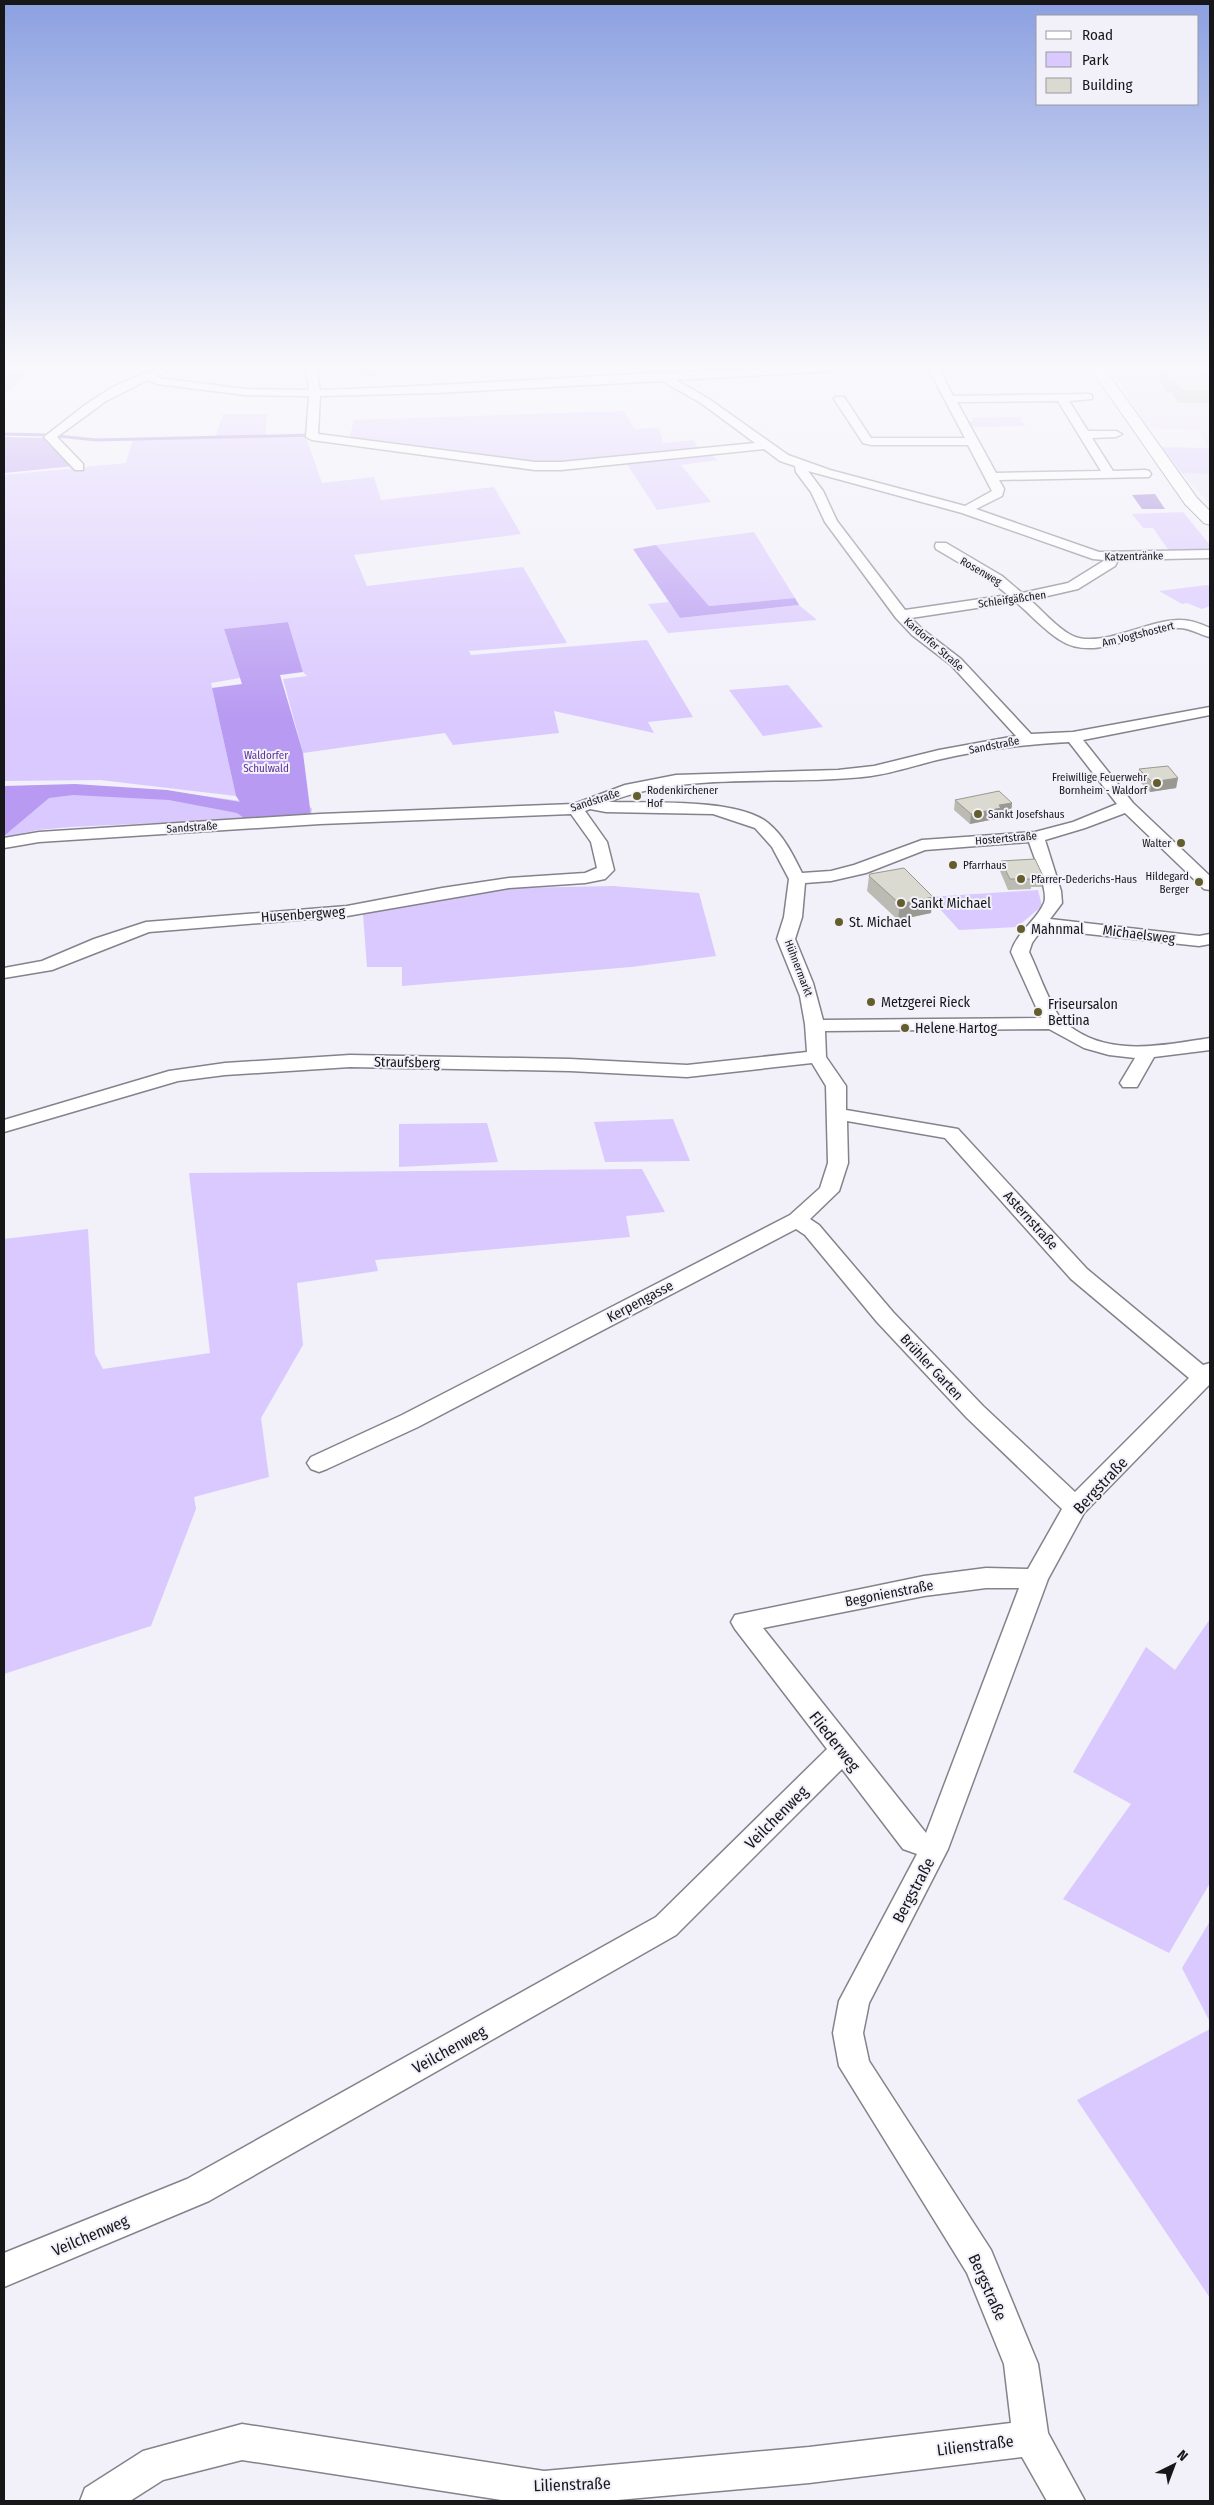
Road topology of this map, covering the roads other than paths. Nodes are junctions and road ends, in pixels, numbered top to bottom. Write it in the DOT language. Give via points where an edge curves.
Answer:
graph roads {
  1 [pos="812,485"];
  2 [pos="876,485"];
  3 [pos="993,485"];
  4 [pos="1180,485"];
  5 [pos="966,510"];
  6 [pos="1210,520"];
  7 [pos="941,546"];
  8 [pos="1210,554"];
  9 [pos="1112,557"];
  10 [pos="1019,598"];
  11 [pos="901,615"];
  12 [pos="1210,633"];
  13 [pos="1210,711"];
  14 [pos="1073,737"];
  15 [pos="1028,739"];
  16 [pos="583,806"];
  17 [pos="1127,806"];
  18 [pos="1036,837"];
  19 [pos="4,843"];
  20 [pos="797,879"];
  21 [pos="1210,885"];
  22 [pos="1039,923"];
  23 [pos="1210,939"];
  24 [pos="4,973"];
  25 [pos="1053,1023"];
  26 [pos="817,1026"];
  27 [pos="1210,1044"];
  28 [pos="1146,1054"];
  29 [pos="817,1057"];
  30 [pos="1130,1083"];
  31 [pos="838,1114"];
  32 [pos="4,1126"];
  33 [pos="796,1220"];
  34 [pos="1207,1374"];
  35 [pos="319,1463"];
  36 [pos="1075,1507"];
  37 [pos="1034,1579"];
  38 [pos="744,1622"];
  39 [pos="842,1751"];
  40 [pos="934,1849"];
  41 [pos="4,2270"];
  42 [pos="1031,2438"];
  43 [pos="98,2501"];
  44 [pos="1067,2501"];
  1 -- 11 [label="street, Kardorfer Straße" via="829,519"];
  2 -- 5 [label="street, Katzentränke"];
  3 -- 5 [label="street" via="998,493"];
  4 -- 6 [label="main road"];
  5 -- 9 [label="street, Katzentränke" via="1079,551"];
  7 -- 10 [label="street, Rosenweg" via="997,579"];
  8 -- 9 [label="street, Katzentränke"];
  9 -- 10 [label="street, Schleifgäßchen" via="1110,563 1073,586 1050,594"];
  10 -- 11 [label="street, Schleifgäßchen"];
  10 -- 12 [label="street, Am Vogtshostert" via="1066,638 1082,644 1101,643 1174,624 1189,625"];
  11 -- 15 [label="street, Kardorfer Straße" via="917,632 956,662"];
  13 -- 14 [label="street, Sandstraße"];
  14 -- 15 [label="street, Sandstraße"];
  14 -- 17 [label="street"];
  15 -- 16 [label="street, Sandstraße" via="874,771 676,780 630,788"];
  16 -- 19 [label="street, Sandstraße" via="39,837"];
  16 -- 20 [label="street" via="713,810 736,815 761,825 779,845"];
  16 -- 24 [label="street, Husenbergweg" via="599,842 606,870 599,875 509,883 347,911 146,927 46,966"];
  17 -- 18 [label="street, Hostertstraße" via="1079,825"];
  17 -- 21 [label="street"];
  18 -- 20 [label="street, Hostertstraße" via="922,845 860,869"];
  18 -- 22 [label="street" via="1054,891 1053,903"];
  20 -- 26 [label="street, Hühnermarkt" via="794,917 786,939 810,994"];
  22 -- 23 [label="street, Michaelsweg" via="1199,941"];
  22 -- 25 [label="street" via="1023,942 1020,952"];
  25 -- 26 [label="street"];
  25 -- 28 [label="street" via="1070,1037 1105,1050"];
  26 -- 29 [label="street, Hühnermarkt"];
  27 -- 28 [label="street"];
  28 -- 30 [label="street"];
  29 -- 31 [label="street, Kerpengasse" via="836,1086"];
  29 -- 32 [label="street, Straufsberg" via="686,1070 350,1061 225,1069 176,1075"];
  31 -- 33 [label="street, Kerpengasse" via="838,1163 829,1191"];
  31 -- 34 [label="street, Asternstraße" via="951,1132 1079,1274 1170,1352"];
  33 -- 35 [label="street, Kerpengasse" via="410,1421"];
  33 -- 36 [label="street, Brühler Garten" via="812,1230 885,1317 975,1412"];
  34 -- 36 [label="street, Bergstraße"];
  36 -- 37 [label="street, Bergstraße"];
  37 -- 38 [label="street, Begonienstraße" via="986,1578 924,1586"];
  37 -- 40 [label="street, Bergstraße"];
  38 -- 39 [label="street, Fliederweg"];
  39 -- 40 [label="street, Fliederweg" via="913,1840"];
  39 -- 41 [label="street, Veilchenweg" via="666,1926 198,2190"];
  40 -- 42 [label="street, Bergstraße" via="854,2001 848,2033 854,2066 979,2262 1021,2364"];
  42 -- 43 [label="street, Lilienstraße" via="809,2465 544,2489 242,2442 156,2464"];
  42 -- 44 [label="street"];
}
